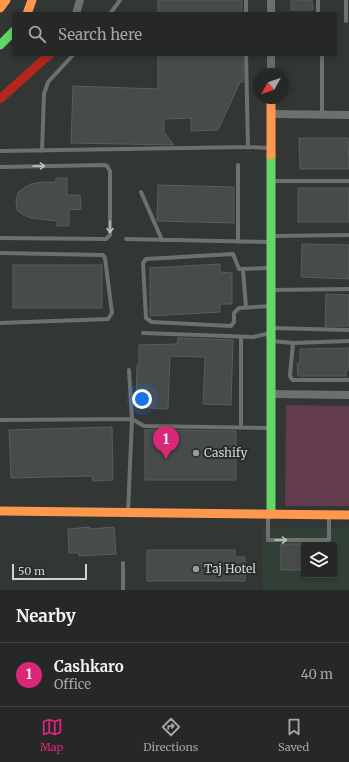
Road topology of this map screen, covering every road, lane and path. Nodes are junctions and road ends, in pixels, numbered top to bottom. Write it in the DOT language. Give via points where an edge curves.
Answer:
graph roads {
  1 [pos="6,0"];
  2 [pos="32,0"];
  3 [pos="80,0"];
  4 [pos="120,0"];
  5 [pos="246,0"];
  6 [pos="271,0"];
  7 [pos="318,0"];
  8 [pos="346,0"];
  9 [pos="0,8"];
  10 [pos="28,12"];
  11 [pos="77,12"];
  12 [pos="111,12"];
  13 [pos="246,12"];
  14 [pos="271,12"];
  15 [pos="318,12"];
  16 [pos="346,21"];
  17 [pos="12,33"];
  18 [pos="0,45"];
  19 [pos="48,56"];
  20 [pos="72,56"];
  21 [pos="246,56"];
  22 [pos="271,56"];
  23 [pos="322,56"];
  24 [pos="271,68"];
  25 [pos="0,98"];
  26 [pos="271,104"];
  27 [pos="271,114"];
  28 [pos="322,114"];
  29 [pos="349,115"];
  30 [pos="248,147"];
  31 [pos="271,148"];
  32 [pos="0,151"];
  33 [pos="42,151"];
  34 [pos="238,165"];
  35 [pos="0,167"];
  36 [pos="271,181"];
  37 [pos="349,182"];
  38 [pos="141,192"];
  39 [pos="349,235"];
  40 [pos="0,238"];
  41 [pos="126,239"];
  42 [pos="271,239"];
  43 [pos="162,240"];
  44 [pos="238,242"];
  45 [pos="0,252"];
  46 [pos="271,268"];
  47 [pos="243,270"];
  48 [pos="349,288"];
  49 [pos="271,290"];
  50 [pos="271,306"];
  51 [pos="246,307"];
  52 [pos="0,323"];
  53 [pos="349,330"];
  54 [pos="143,333"];
  55 [pos="271,334"];
  56 [pos="241,337"];
  57 [pos="349,341"];
  58 [pos="293,343"];
  59 [pos="129,370"];
  60 [pos="349,380"];
  61 [pos="271,394"];
  62 [pos="349,394"];
  63 [pos="132,419"];
  64 [pos="0,420"];
  65 [pos="241,427"];
  66 [pos="270,428"];
  67 [pos="0,510"];
  68 [pos="128,512"];
  69 [pos="269,514"];
  70 [pos="329,515"];
  71 [pos="349,515"];
  72 [pos="123,563"];
  73 [pos="123,590"];
  1 -- 9 [label="street"];
  2 -- 10 [label="street"];
  3 -- 11 [label="street"];
  4 -- 12 [label="lane"];
  5 -- 13 [label="lane"];
  6 -- 14 [label="street"];
  7 -- 15 [label="lane"];
  8 -- 16 [label="lane"];
  17 -- 18 [label="street"];
  19 -- 25 [label="street"];
  20 -- 33 [label="lane" via="48,82 44,94"];
  21 -- 30 [label="lane"];
  22 -- 24 [label="street"];
  23 -- 28 [label="lane"];
  26 -- 27 [label="street"];
  27 -- 28 [label="street"];
  27 -- 31 [label="street"];
  28 -- 29 [label="street"];
  30 -- 31 [label="lane"];
  30 -- 33 [label="lane"];
  31 -- 36 [label="street"];
  32 -- 33 [label="lane"];
  34 -- 44 [label="lane"];
  35 -- 40 [label="lane, one-way" via="104,165 110,171 110,235 106,239"];
  36 -- 37 [label="lane"];
  36 -- 42 [label="street"];
  38 -- 43 [label="lane"];
  39 -- 42 [label="lane"];
  41 -- 43 [label="lane"];
  42 -- 44 [label="lane"];
  42 -- 46 [label="street"];
  43 -- 44 [label="lane"];
  45 -- 52 [label="lane" via="103,255 112,314 108,319"];
  46 -- 47 [label="lane"];
  46 -- 49 [label="street"];
  47 -- 51 [label="lane"];
  47 -- 51 [label="lane" via="239,269 233,254 146,259 143,263 146,318 152,322 231,326 234,322 234,313"];
  48 -- 49 [label="lane"];
  49 -- 50 [label="street"];
  50 -- 51 [label="lane"];
  50 -- 55 [label="street"];
  53 -- 55 [label="lane"];
  54 -- 56 [label="lane"];
  55 -- 56 [label="lane"];
  55 -- 58 [label="lane"];
  55 -- 61 [label="street"];
  56 -- 65 [label="lane"];
  57 -- 58 [label="lane"];
  58 -- 60 [label="lane" via="290,375 293,380"];
  59 -- 63 [label="lane"];
  61 -- 62 [label="street"];
  61 -- 66 [label="street"];
  63 -- 64 [label="lane"];
  63 -- 65 [label="lane" via="144,426"];
  63 -- 68 [label="lane"];
  65 -- 66 [label="lane"];
  66 -- 69 [label="street"];
  67 -- 68 [label="street"];
  68 -- 69 [label="street"];
  69 -- 70 [label="street"];
  69 -- 70 [label="lane, one-way" via="268,540 329,540"];
  70 -- 71 [label="street"];
  72 -- 73 [label="lane"];
}
